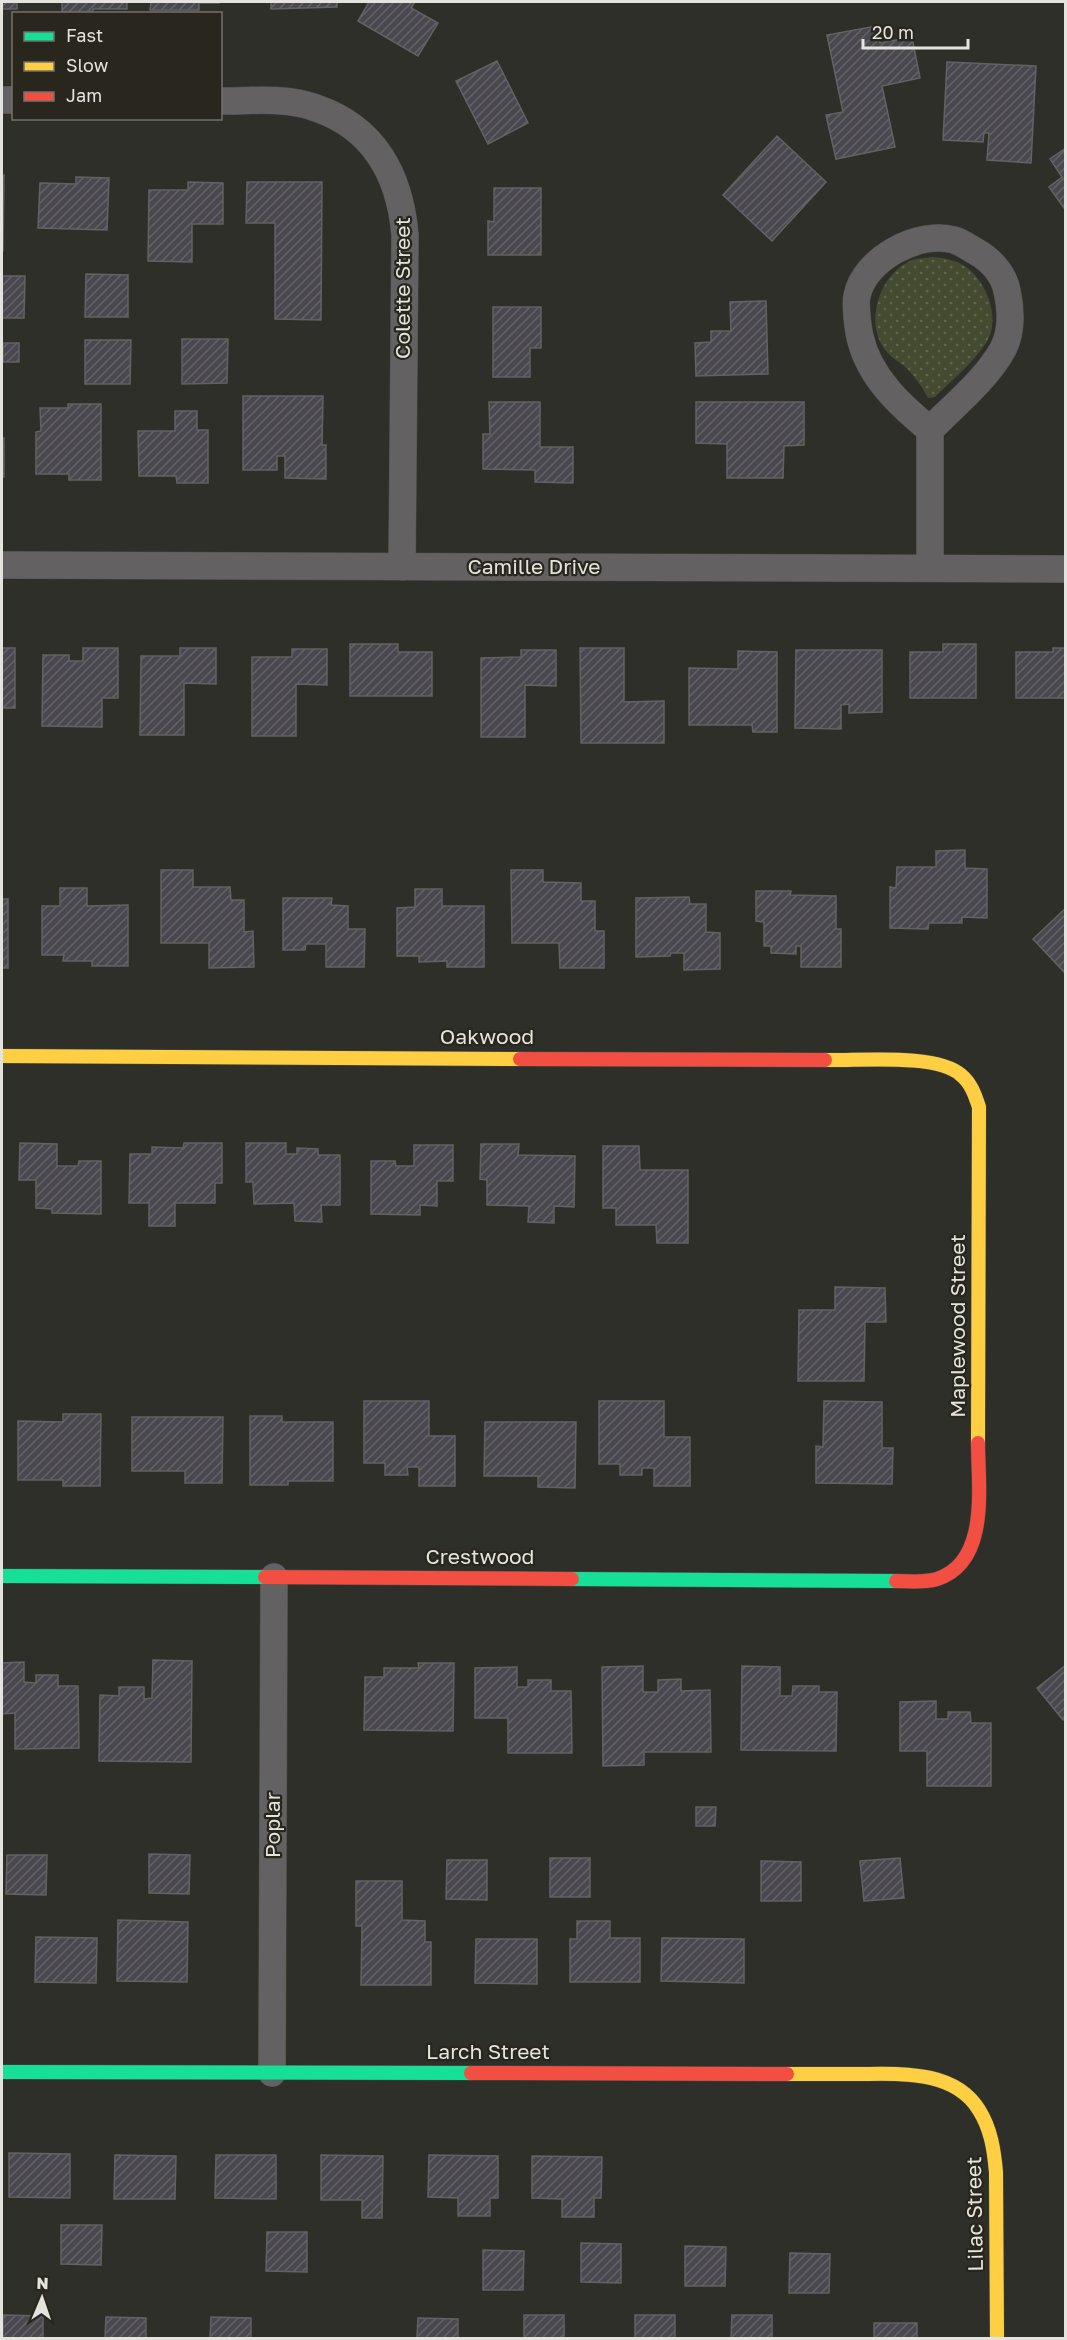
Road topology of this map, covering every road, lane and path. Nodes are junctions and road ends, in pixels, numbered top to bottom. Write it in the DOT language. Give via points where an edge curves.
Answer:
graph roads {
  1 [pos="222,101"];
  2 [pos="930,430"];
  3 [pos="2,566"];
  4 [pos="402,567"];
  5 [pos="930,568"];
  6 [pos="1065,569"];
  7 [pos="2,1056"];
  8 [pos="968,1079"];
  9 [pos="956,1570"];
  10 [pos="2,1576"];
  11 [pos="274,1577"];
  12 [pos="2,2072"];
  13 [pos="272,2073"];
  14 [pos="968,2097"];
  15 [pos="997,2338"];
  1 -- 4 [label="street, Colette Street" via="282,101 316,107 346,122 373,146 392,174 405,235"];
  2 -- 2 [label="street" via="900,405 873,370 860,337 857,296 871,268 898,248 928,239 954,240 983,255 1005,279 1011,313 1004,347 987,371"];
  2 -- 5 [label="street"];
  3 -- 4 [label="street, Camille Drive"];
  4 -- 5 [label="street, Camille Drive"];
  5 -- 6 [label="street, Camille Drive"];
  7 -- 8 [label="street, Oakwood" via="919,1060 946,1065"];
  8 -- 9 [label="street, Maplewood Street" via="979,1107 978,1530"];
  9 -- 11 [label="street, Crestwood" via="927,1581"];
  10 -- 11 [label="street, Crestwood"];
  11 -- 13 [label="street, Poplar"];
  12 -- 13 [label="street, Larch Street"];
  13 -- 14 [label="street, Larch Street" via="912,2074 932,2077"];
  14 -- 15 [label="street, Lilac Street" via="982,2112 995,2151"];
}
